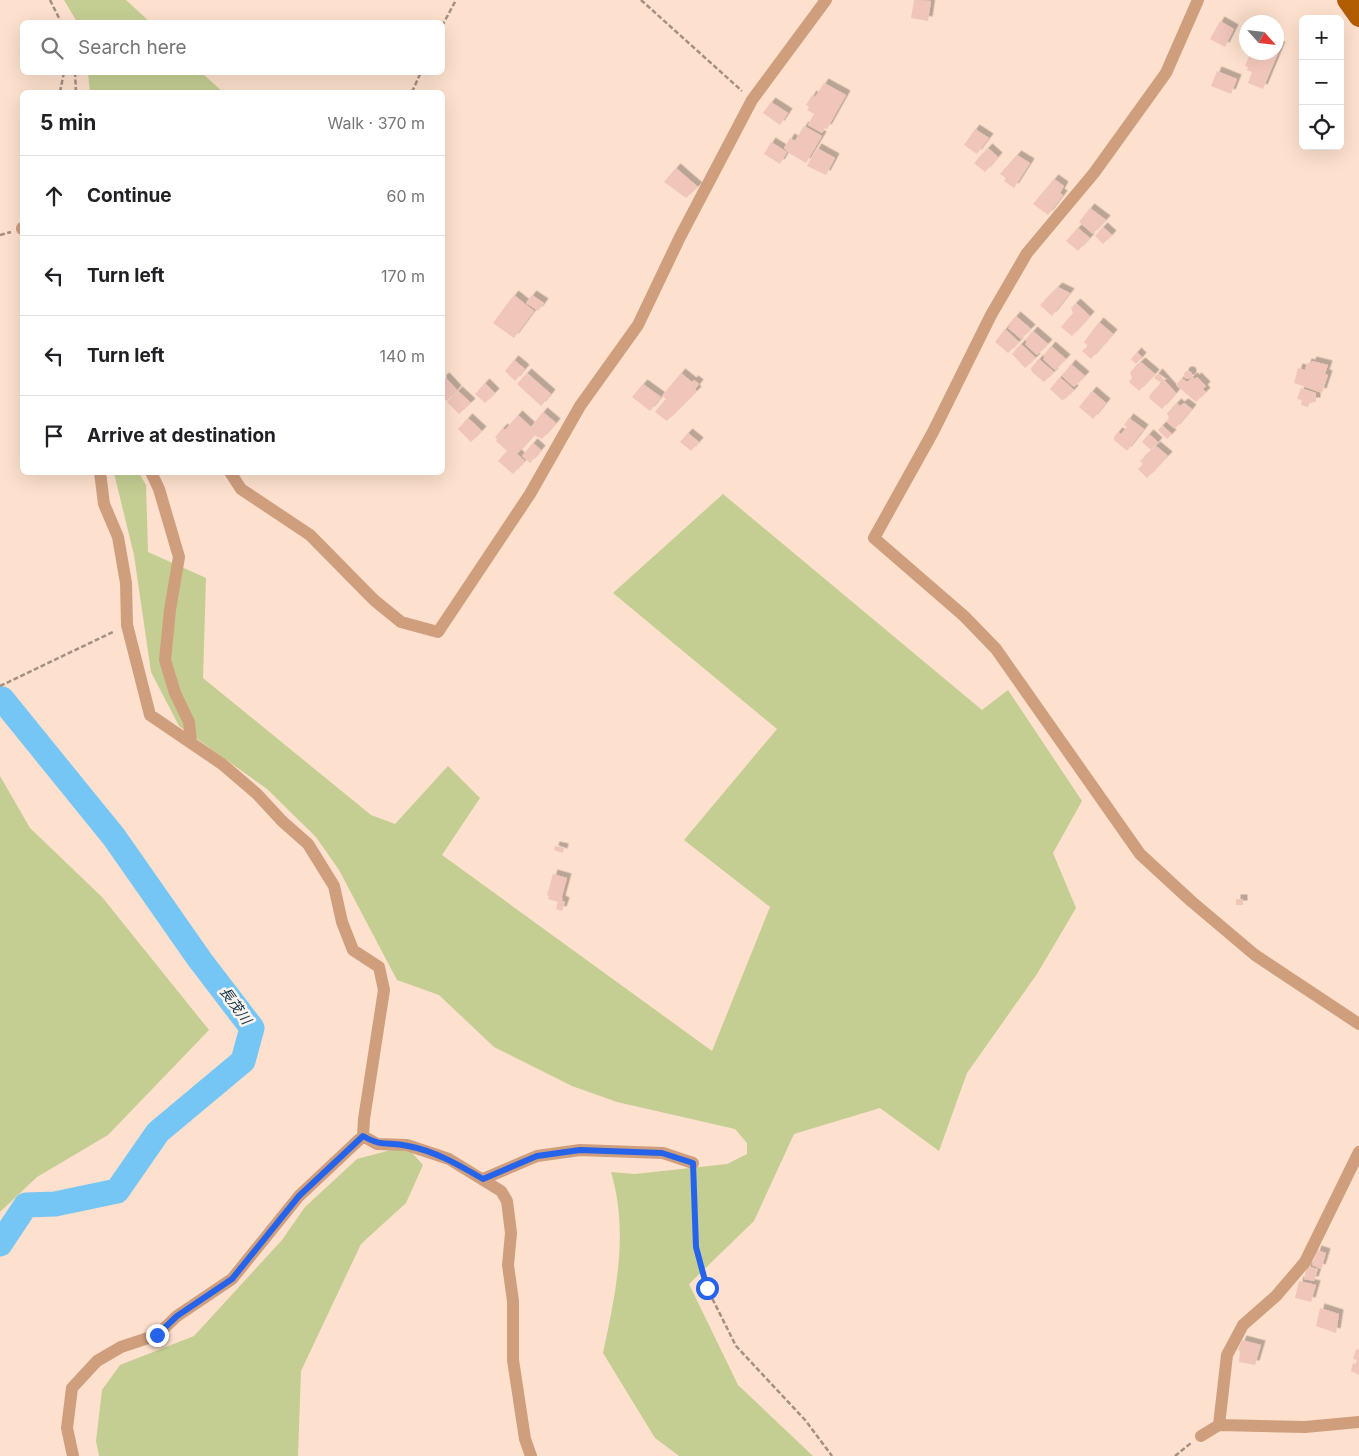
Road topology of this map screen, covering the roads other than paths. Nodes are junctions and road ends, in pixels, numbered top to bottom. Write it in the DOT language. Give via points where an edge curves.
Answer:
graph roads {
  1 [pos="826,0"];
  2 [pos="1198,0"];
  3 [pos="1347,0"];
  4 [pos="1359,17"];
  5 [pos="100,475"];
  6 [pos="152,475"];
  7 [pos="232,475"];
  8 [pos="190,742"];
  9 [pos="1359,1024"];
  10 [pos="363,1136"];
  11 [pos="1359,1152"];
  12 [pos="693,1163"];
  13 [pos="483,1179"];
  14 [pos="1359,1422"];
  15 [pos="1219,1425"];
  16 [pos="1201,1436"];
  17 [pos="73,1456"];
  18 [pos="531,1456"];
  1 -- 7 [label="street" via="752,100 638,325 580,406 530,494 438,632 400,622 310,535 241,489"];
  2 -- 9 [label="street" via="1166,73 1094,173 1027,253 874,538 964,616 996,649 1140,854 1190,902 1255,955"];
  3 -- 4 [label="main road"];
  5 -- 8 [label="street" via="104,504 118,537 126,583 127,625 150,715"];
  6 -- 8 [label="street" via="159,489 178,557 165,660 175,693 189,722"];
  8 -- 10 [label="street" via="257,794 308,844 334,886 342,922 353,950 379,967 384,990"];
  10 -- 13 [label="street" via="377,1144 407,1146 449,1159"];
  10 -- 17 [label="street" via="299,1196 232,1279 177,1316 157,1335 121,1347 97,1361 72,1388 67,1428"];
  11 -- 15 [label="street" via="1305,1262 1276,1296 1243,1325 1227,1355"];
  12 -- 13 [label="street" via="662,1153 580,1150 537,1156"];
  13 -- 18 [label="street" via="501,1191 510,1212 508,1265 513,1301 513,1360 525,1440"];
  14 -- 15 [label="street" via="1305,1427"];
  15 -- 16 [label="street"];
}
